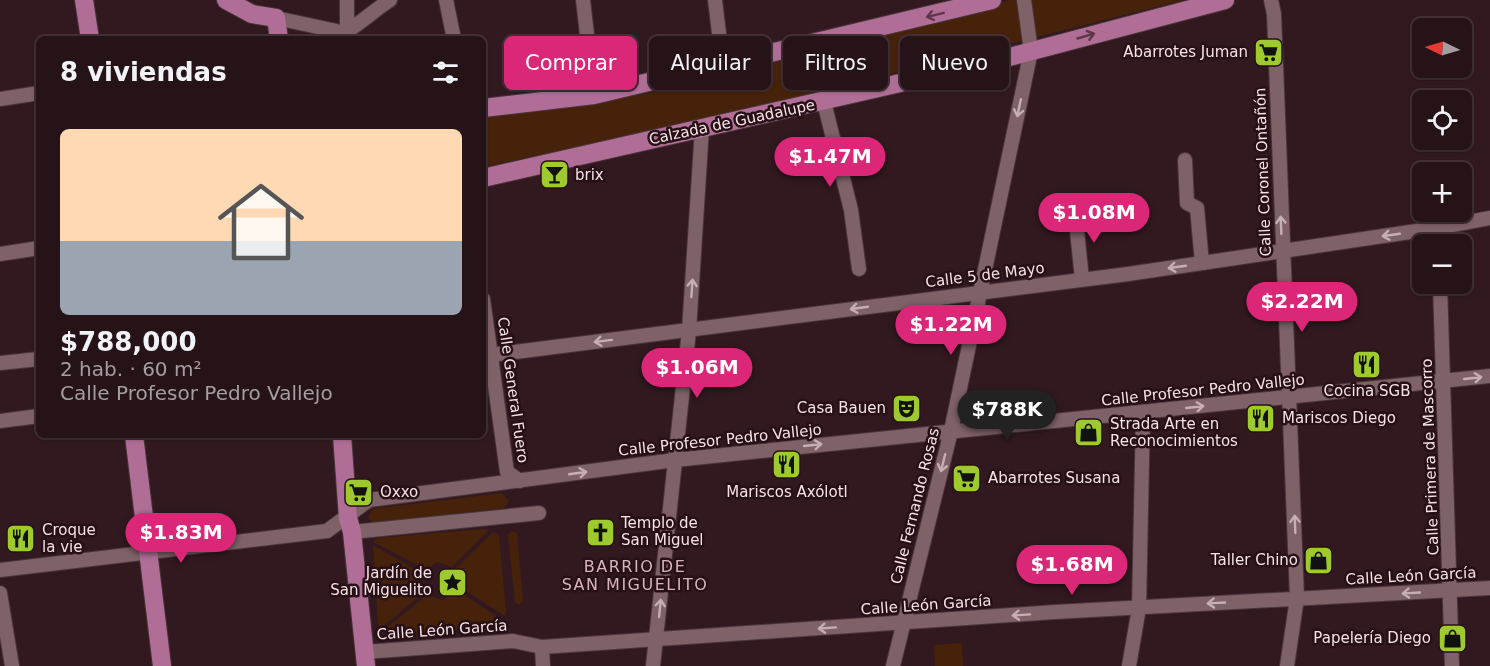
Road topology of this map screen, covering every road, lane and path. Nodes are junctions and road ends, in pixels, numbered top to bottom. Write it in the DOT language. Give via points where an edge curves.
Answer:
graph roads {
  1 [pos="84,0"];
  2 [pos="226,0"];
  3 [pos="258,0"];
  4 [pos="347,0"];
  5 [pos="390,0"];
  6 [pos="447,0"];
  7 [pos="583,0"];
  8 [pos="715,0"];
  9 [pos="992,0"];
  10 [pos="1024,0"];
  11 [pos="1225,0"];
  12 [pos="1271,0"];
  13 [pos="963,3"];
  14 [pos="276,18"];
  15 [pos="90,36"];
  16 [pos="279,36"];
  17 [pos="346,36"];
  18 [pos="453,36"];
  19 [pos="719,36"];
  20 [pos="1031,51"];
  21 [pos="771,53"];
  22 [pos="649,83"];
  23 [pos="36,93"];
  24 [pos="594,95"];
  25 [pos="0,99"];
  26 [pos="824,102"];
  27 [pos="486,108"];
  28 [pos="702,128"];
  29 [pos="1185,160"];
  30 [pos="486,177"];
  31 [pos="1105,207"];
  32 [pos="1490,218"];
  33 [pos="1437,228"];
  34 [pos="1437,234"];
  35 [pos="36,248"];
  36 [pos="1282,251"];
  37 [pos="0,254"];
  38 [pos="1202,263"];
  39 [pos="859,269"];
  40 [pos="1082,279"];
  41 [pos="981,292"];
  42 [pos="1441,294"];
  43 [pos="689,331"];
  44 [pos="487,356"];
  45 [pos="36,359"];
  46 [pos="0,363"];
  47 [pos="1490,376"];
  48 [pos="1445,381"];
  49 [pos="1290,398"];
  50 [pos="1143,412"];
  51 [pos="36,416"];
  52 [pos="0,421"];
  53 [pos="951,431"];
  54 [pos="134,438"];
  55 [pos="342,438"];
  56 [pos="675,460"];
  57 [pos="520,481"];
  58 [pos="539,513"];
  59 [pos="350,525"];
  60 [pos="146,552"];
  61 [pos="0,570"];
  62 [pos="1490,588"];
  63 [pos="1451,591"];
  64 [pos="0,593"];
  65 [pos="1297,598"];
  66 [pos="1140,608"];
  67 [pos="903,623"];
  68 [pos="656,639"];
  69 [pos="542,647"];
  70 [pos="366,659"];
  71 [pos="12,666"];
  72 [pos="162,666"];
  73 [pos="543,666"];
  74 [pos="653,666"];
  75 [pos="893,666"];
  76 [pos="1129,666"];
  77 [pos="1287,666"];
  78 [pos="1452,666"];
  1 -- 15 [label="main road"];
  2 -- 14 [label="main road" via="252,14"];
  3 -- 14 [label="main road"];
  4 -- 17 [label="street"];
  5 -- 17 [label="street" via="363,17"];
  6 -- 18 [label="street"];
  7 -- 24 [label="street"];
  8 -- 19 [label="street"];
  9 -- 13 [label="main road"];
  10 -- 20 [label="street, Calle Fernando Rosas"];
  20 -- 11 [label="main road, Calzada de Guadalupe, one-way"];
  36 -- 12 [label="street, Calle Coronel Ontañón, one-way"];
  13 -- 21 [label="main road, one-way"];
  14 -- 16 [label="main road"];
  14 -- 17 [label="street"];
  20 -- 26 [label="main road, Calzada de Guadalupe"];
  20 -- 41 [label="street, Calle Fernando Rosas, one-way"];
  22 -- 24 [label="main road"];
  23 -- 25 [label="street"];
  24 -- 27 [label="main road"];
  26 -- 28 [label="main road, Calzada de Guadalupe"];
  26 -- 39 [label="street" via="851,210"];
  28 -- 30 [label="main road, Calzada de Guadalupe"];
  43 -- 28 [label="street, one-way"];
  29 -- 38 [label="street" via="1187,203 1197,208"];
  31 -- 40 [label="street" via="1075,212"];
  32 -- 33 [label="street, Calle 5 de Mayo"];
  33 -- 34 [label="street"];
  33 -- 36 [label="street, Calle 5 de Mayo, one-way"];
  35 -- 37 [label="street"];
  36 -- 38 [label="street, Calle 5 de Mayo"];
  36 -- 49 [label="street, Calle Coronel Ontañón"];
  38 -- 40 [label="street, Calle 5 de Mayo, one-way"];
  40 -- 41 [label="street, Calle 5 de Mayo"];
  41 -- 43 [label="street, Calle 5 de Mayo, one-way"];
  41 -- 53 [label="street, Calle Fernando Rosas"];
  42 -- 48 [label="street, Calle Primera de Mascorro"];
  43 -- 44 [label="street, Calle 5 de Mayo, one-way"];
  43 -- 56 [label="street"];
  44 -- 57 [label="street, Calle General Fuero" via="507,472"];
  45 -- 46 [label="street"];
  48 -- 47 [label="street, Calle Profesor Pedro Vallejo, one-way"];
  48 -- 49 [label="street, Calle Profesor Pedro Vallejo"];
  48 -- 63 [label="street, Calle Primera de Mascorro"];
  50 -- 49 [label="street, Calle Profesor Pedro Vallejo, one-way"];
  65 -- 49 [label="street, Calle Coronel Ontañón, one-way"];
  50 -- 53 [label="street, Calle Profesor Pedro Vallejo"];
  50 -- 66 [label="street"];
  51 -- 52 [label="street"];
  56 -- 53 [label="street, Calle Profesor Pedro Vallejo, one-way"];
  53 -- 67 [label="street, Calle Fernando Rosas, one-way"];
  54 -- 60 [label="main road"];
  55 -- 59 [label="main road"];
  57 -- 56 [label="street, Calle Profesor Pedro Vallejo, one-way"];
  68 -- 56 [label="street, one-way"];
  57 -- 59 [label="street, Calle Profesor Pedro Vallejo" via="369,500"];
  58 -- 59 [label="street"];
  59 -- 60 [label="street, Calle Profesor Pedro Vallejo"];
  59 -- 70 [label="main road"];
  60 -- 61 [label="street, Calle Profesor Pedro Vallejo"];
  60 -- 72 [label="main road"];
  62 -- 63 [label="street, Calle León García"];
  63 -- 65 [label="street, Calle León García, one-way"];
  63 -- 78 [label="street, Calle Primera de Mascorro"];
  64 -- 71 [label="street"];
  65 -- 66 [label="street, Calle León García, one-way"];
  65 -- 77 [label="street, Calle Coronel Ontañón"];
  66 -- 67 [label="street, Calle León García, one-way"];
  66 -- 76 [label="street"];
  67 -- 68 [label="street, Calle León García, one-way"];
  67 -- 75 [label="street, Calle Fernando Rosas"];
  68 -- 69 [label="street, Calle León García"];
  68 -- 74 [label="street"];
  69 -- 70 [label="street, Calle León García" via="513,641"];
  69 -- 73 [label="street"];
}
